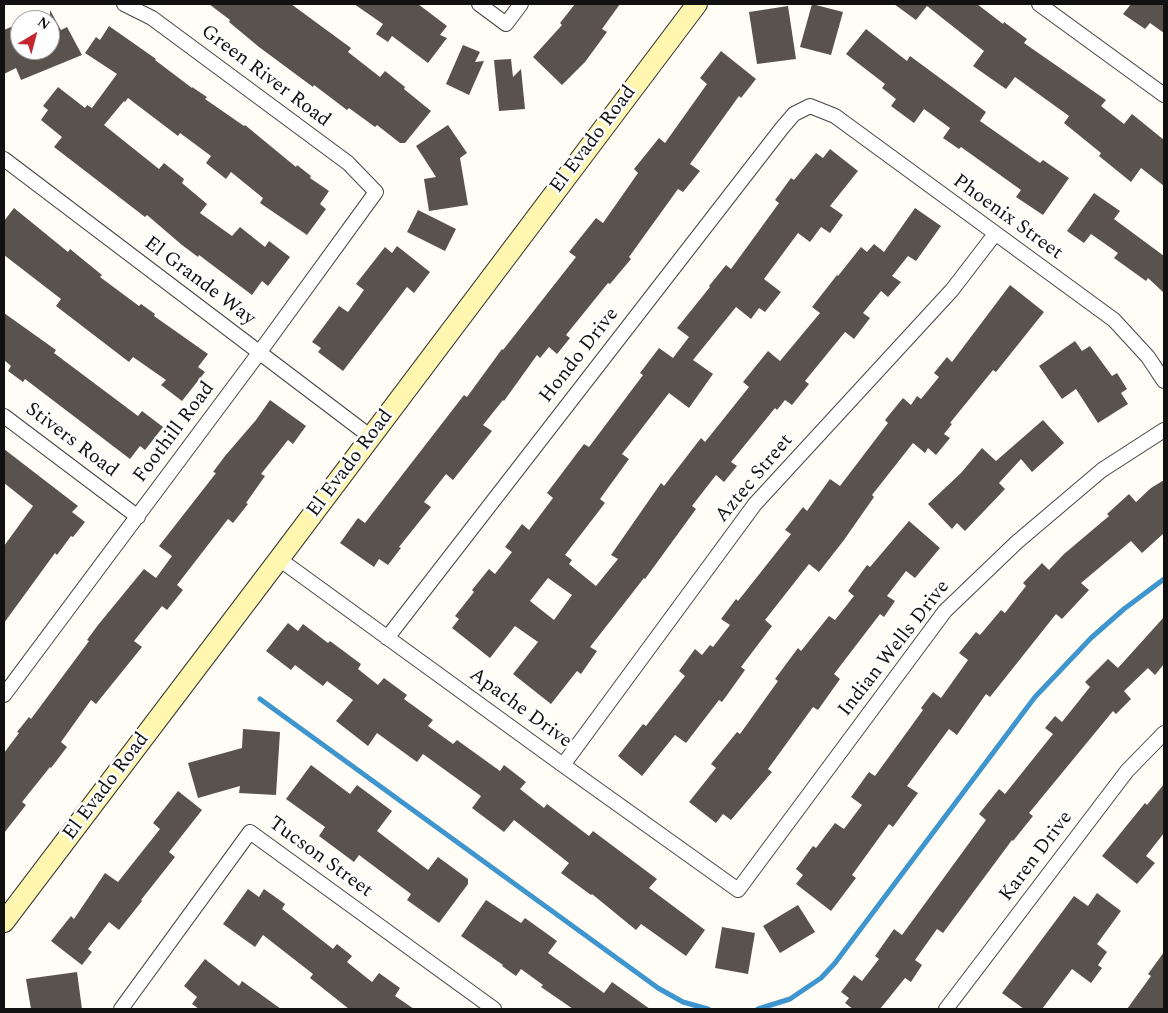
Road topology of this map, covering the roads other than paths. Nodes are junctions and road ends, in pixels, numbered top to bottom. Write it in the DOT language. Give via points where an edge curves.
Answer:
graph roads {
  1 [pos="124,4"];
  2 [pos="479,4"];
  3 [pos="521,4"];
  4 [pos="697,4"];
  5 [pos="1039,4"];
  6 [pos="1164,95"];
  7 [pos="810,106"];
  8 [pos="4,159"];
  9 [pos="376,192"];
  10 [pos="995,234"];
  11 [pos="259,352"];
  12 [pos="1164,381"];
  13 [pos="4,416"];
  14 [pos="1164,430"];
  15 [pos="371,437"];
  16 [pos="138,516"];
  17 [pos="279,559"];
  18 [pos="387,638"];
  19 [pos="4,695"];
  20 [pos="1164,732"];
  21 [pos="563,765"];
  22 [pos="738,890"];
  23 [pos="4,922"];
  24 [pos="121,1009"];
  25 [pos="494,1009"];
  26 [pos="946,1009"];
  1 -- 9 [label="street, Green River Road" via="152,18 332,152"];
  2 -- 3 [label="street" via="506,24"];
  4 -- 15 [label="main road, El Evado Road"];
  5 -- 6 [label="street"];
  7 -- 10 [label="street, Phoenix Street" via="835,116"];
  7 -- 18 [label="street, Hondo Drive" via="794,114 782,128"];
  8 -- 11 [label="street, El Grande Way"];
  9 -- 11 [label="street, Foothill Road"];
  10 -- 12 [label="street, Phoenix Street" via="1114,320 1148,357"];
  10 -- 21 [label="street, Aztec Street" via="952,290 755,504"];
  11 -- 15 [label="street, El Grande Way"];
  11 -- 16 [label="street, Foothill Road"];
  13 -- 16 [label="street, Stivers Road"];
  14 -- 22 [label="street, Indian Wells Drive" via="1102,470 1017,542 945,611"];
  15 -- 17 [label="main road, El Evado Road"];
  16 -- 19 [label="street, Foothill Road"];
  17 -- 18 [label="street, Apache Drive"];
  17 -- 23 [label="main road, El Evado Road"];
  18 -- 21 [label="street, Apache Drive"];
  20 -- 26 [label="street, Karen Drive" via="1127,771"];
  21 -- 22 [label="street, Apache Drive"];
  24 -- 25 [label="street, Tucson Street" via="250,832"];
}
